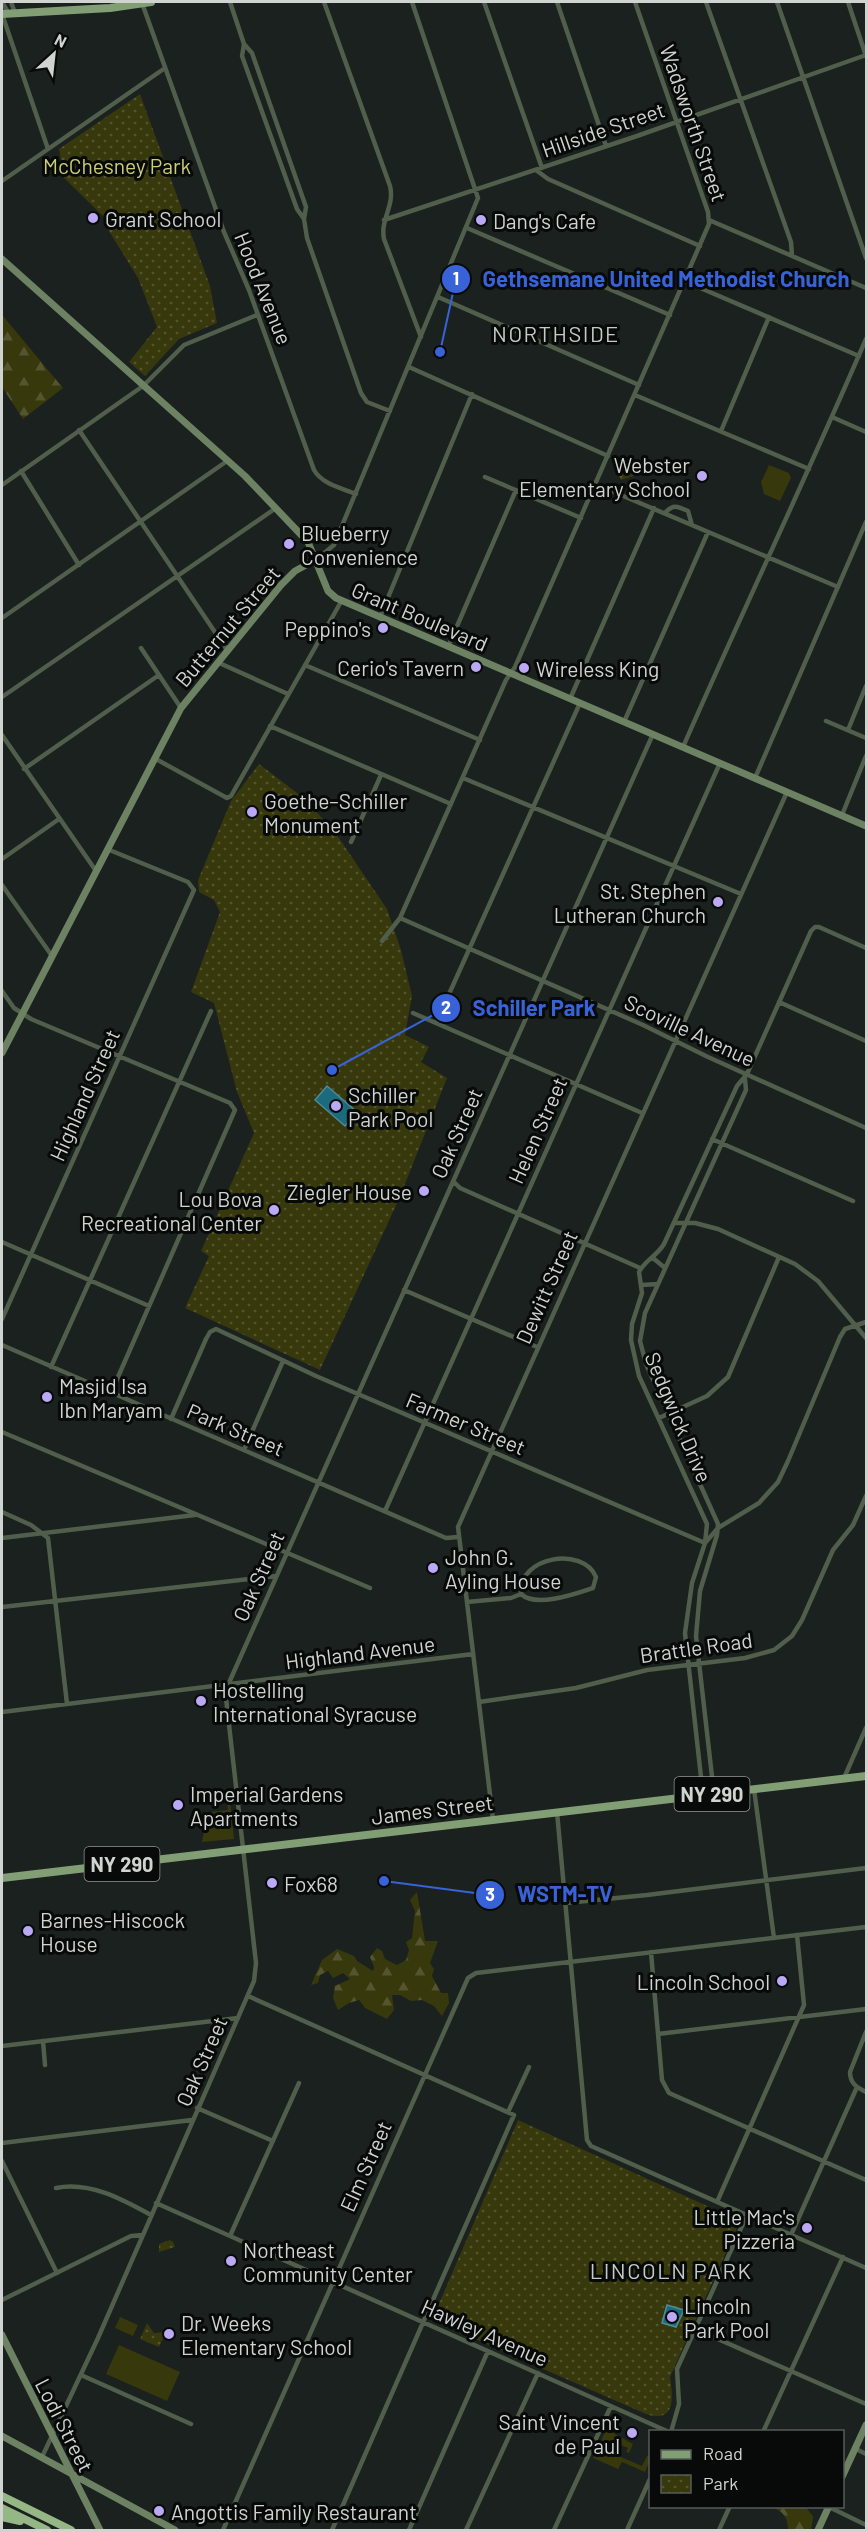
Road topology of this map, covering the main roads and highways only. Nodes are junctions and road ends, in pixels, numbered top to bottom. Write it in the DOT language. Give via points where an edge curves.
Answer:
graph roads {
  1 [pos="147,2"];
  2 [pos="109,5"];
  3 [pos="9,14"];
  4 [pos="867,1776"];
  5 [pos="2,1878"];
  6 [pos="2,2496"];
  7 [pos="2,2508"];
  8 [pos="2,2517"];
  9 [pos="32,2524"];
  10 [pos="47,2530"];
  11 [pos="71,2530"];
  1 -- 2 [label="main road"];
  2 -- 3 [label="main road"];
  4 -- 5 [label="main road, James Street / NY 290"];
  6 -- 11 [label="highway"];
  7 -- 9 [label="highway"];
  8 -- 9 [label="highway"];
  9 -- 10 [label="highway"];
}
